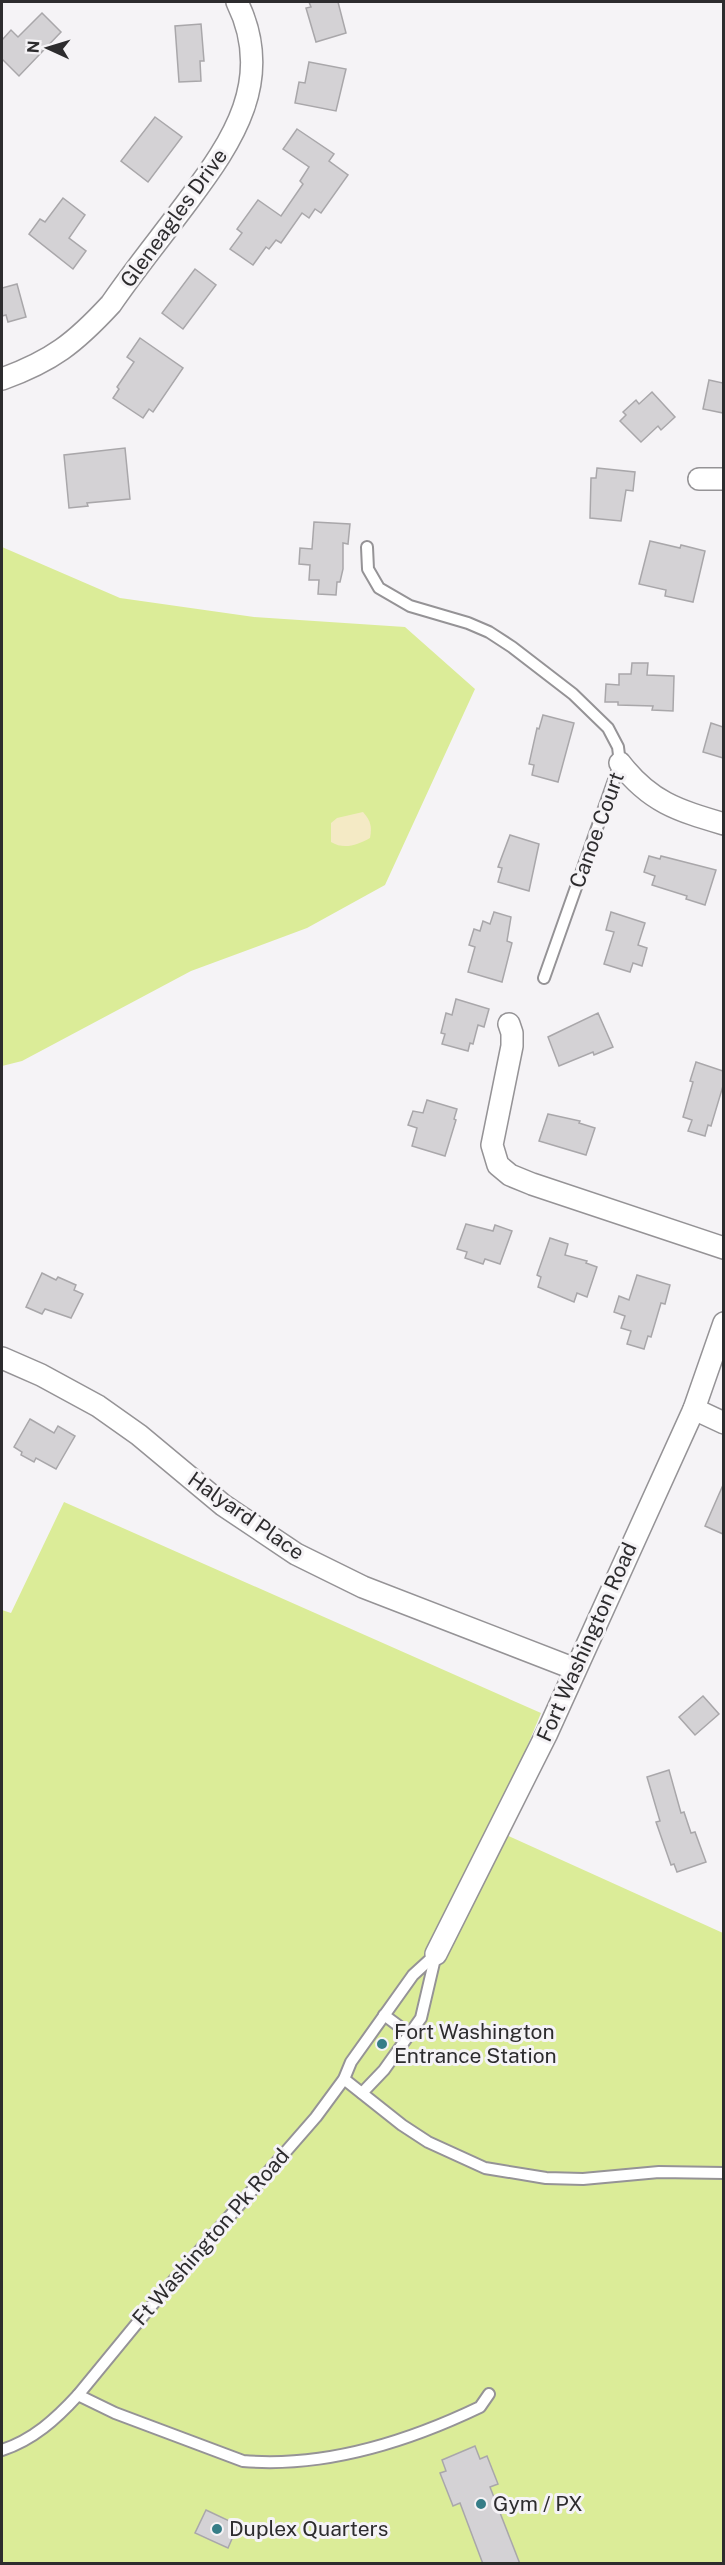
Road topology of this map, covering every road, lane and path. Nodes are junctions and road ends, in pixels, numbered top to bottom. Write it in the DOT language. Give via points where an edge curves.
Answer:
graph roads {
  1 [pos="237,2"];
  2 [pos="2,379"];
  3 [pos="699,479"];
  4 [pos="723,479"];
  5 [pos="367,547"];
  6 [pos="620,763"];
  7 [pos="723,824"];
  8 [pos="544,978"];
  9 [pos="509,1024"];
  10 [pos="723,1248"];
  11 [pos="723,1323"];
  12 [pos="2,1358"];
  13 [pos="693,1409"];
  14 [pos="723,1423"];
  15 [pos="575,1669"];
  16 [pos="436,1954"];
  17 [pos="384,2015"];
  18 [pos="411,2035"];
  19 [pos="344,2079"];
  20 [pos="362,2092"];
  21 [pos="723,2173"];
  22 [pos="489,2394"];
  23 [pos="78,2395"];
  24 [pos="2,2450"];
  1 -- 2 [label="street, Gleneagles Drive" via="250,43 251,83 242,116 226,149 91,326 58,353"];
  3 -- 4 [label="street"];
  5 -- 6 [label="lane" via="368,568 379,588 410,606 468,622 512,647 573,694 608,728 618,747"];
  6 -- 7 [label="street, Canoe Court" via="635,783 660,801"];
  6 -- 8 [label="lane, Canoe Court"];
  9 -- 10 [label="street" via="512,1046 492,1145 498,1165 532,1184"];
  11 -- 13 [label="street, Fort Washington Road"];
  12 -- 15 [label="street, Halyard Place" via="98,1406 223,1505 296,1554 363,1587"];
  13 -- 14 [label="street"];
  13 -- 15 [label="street, Fort Washington Road"];
  15 -- 16 [label="street, Fort Washington Road"];
  16 -- 17 [label="lane, Fort Washington Road" via="413,1975"];
  16 -- 18 [label="lane, Fort Washington Road" via="421,2018"];
  17 -- 18 [label="lane"];
  17 -- 19 [label="lane, Fort Washington Road" via="351,2062"];
  18 -- 20 [label="lane, Fort Washington Road"];
  19 -- 20 [label="lane"];
  19 -- 23 [label="lane, Ft Washington Pk Road" via="316,2117"];
  20 -- 21 [label="lane" via="428,2142 485,2168 546,2178"];
  22 -- 23 [label="lane" via="480,2407 387,2443 319,2459 261,2462 235,2458"];
  23 -- 24 [label="lane, Ft Washington Pk Road" via="49,2425"];
}
